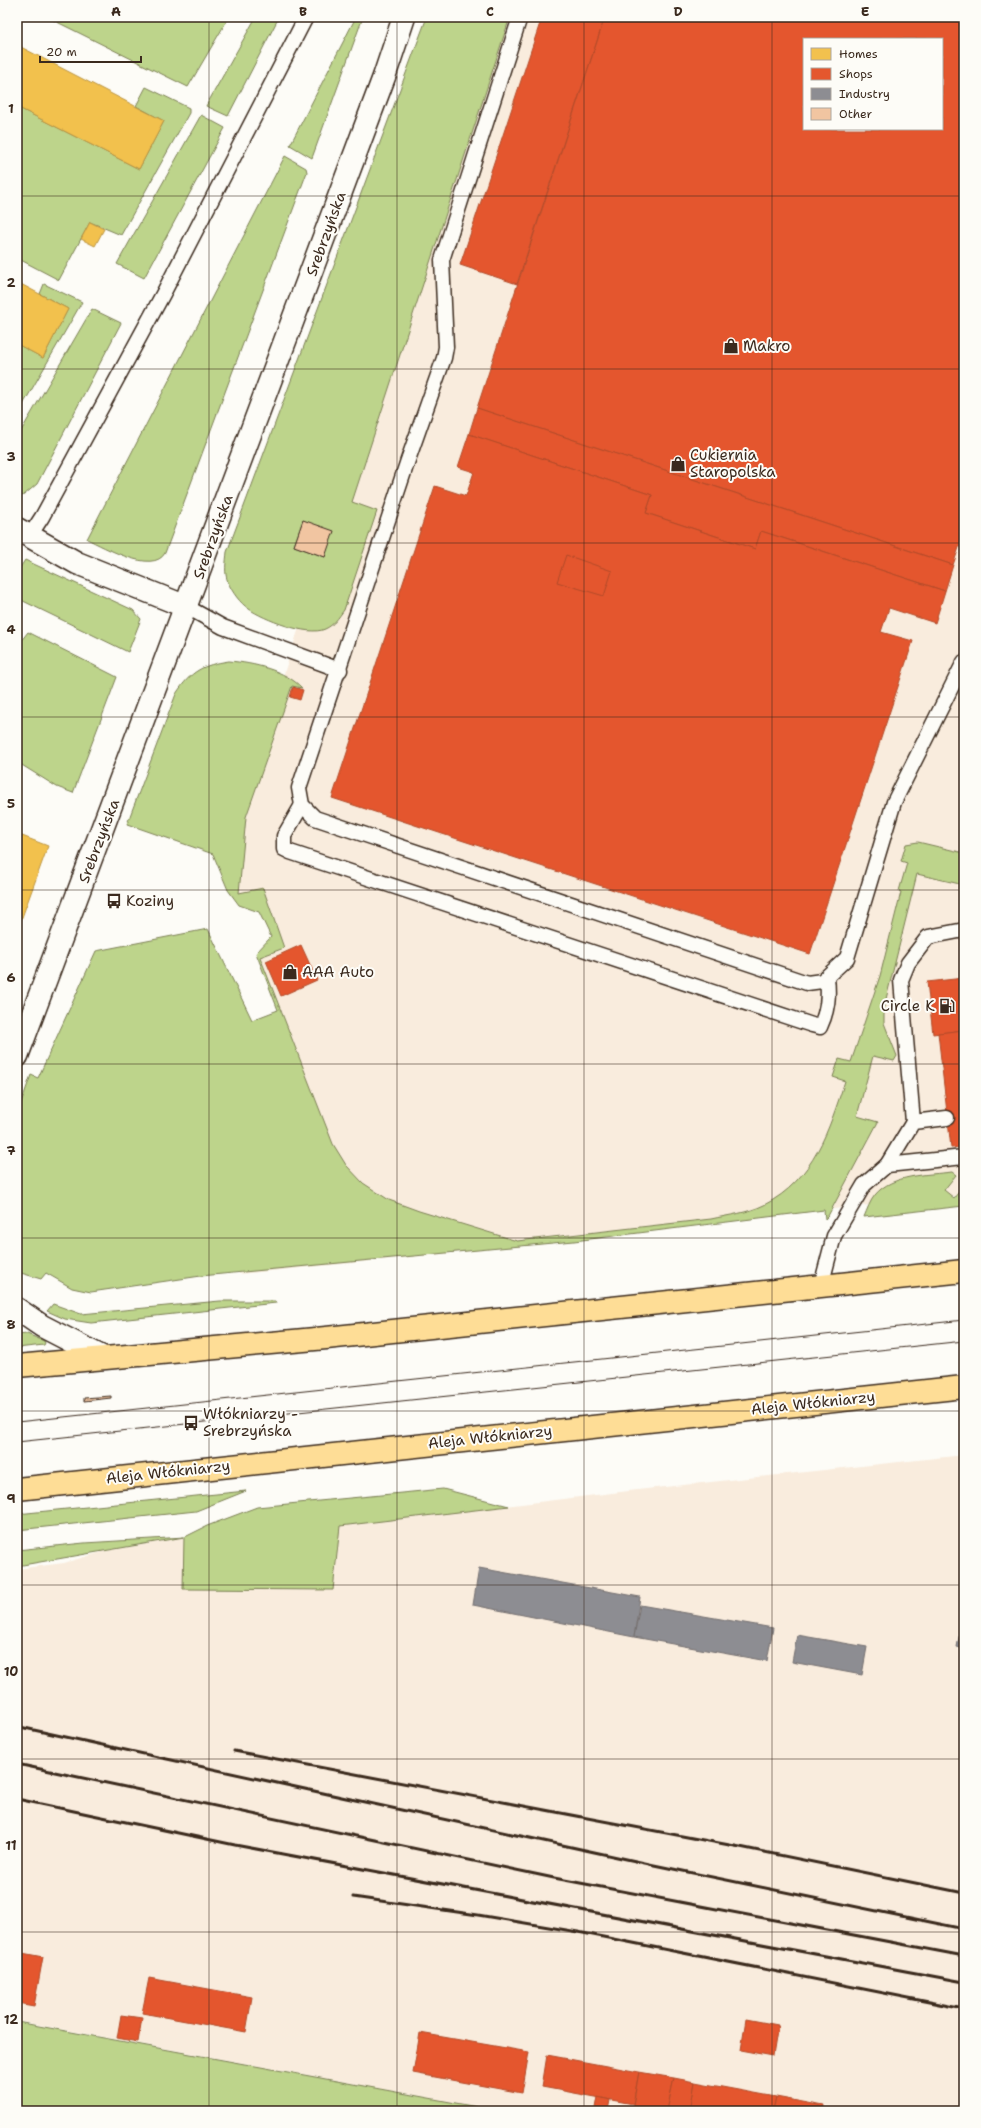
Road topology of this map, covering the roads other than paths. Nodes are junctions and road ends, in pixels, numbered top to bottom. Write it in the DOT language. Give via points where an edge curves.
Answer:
graph roads {
  1 [pos="306,17"];
  2 [pos="404,17"];
  3 [pos="520,17"];
  4 [pos="23,533"];
  5 [pos="187,607"];
  6 [pos="964,662"];
  7 [pos="340,670"];
  8 [pos="302,805"];
  9 [pos="964,930"];
  10 [pos="827,977"];
  11 [pos="17,1056"];
  12 [pos="947,1118"];
  13 [pos="913,1122"];
  14 [pos="964,1157"];
  15 [pos="887,1165"];
  16 [pos="964,1271"];
  17 [pos="821,1286"];
  18 [pos="17,1309"];
  19 [pos="102,1357"];
  20 [pos="17,1366"];
  21 [pos="964,1387"];
  22 [pos="17,1489"];
  1 -- 4 [label="lane" via="163,294 42,517"];
  2 -- 5 [label="main road, Srebrzyńska"];
  3 -- 7 [label="lane" via="442,260 446,347 444,358"];
  4 -- 5 [label="main road" via="77,563"];
  5 -- 7 [label="lane" via="223,627"];
  5 -- 11 [label="main road, Srebrzyńska"];
  6 -- 10 [label="lane" via="894,802 847,958"];
  7 -- 8 [label="lane" via="299,788"];
  8 -- 10 [label="lane" via="315,818 808,982 822,981"];
  8 -- 10 [label="lane" via="284,836 284,849 290,852 804,1023 820,1027 827,1014"];
  9 -- 13 [label="lane" via="928,937 908,963 901,980"];
  12 -- 13 [label="lane"];
  13 -- 15 [label="lane"];
  14 -- 15 [label="lane"];
  15 -- 17 [label="lane" via="864,1185 834,1236"];
  16 -- 17 [label="main road"];
  17 -- 19 [label="main road" via="326,1338"];
  18 -- 19 [label="main road" via="42,1326"];
  19 -- 20 [label="main road"];
  21 -- 22 [label="main road, Aleja Włókniarzy"];
}
